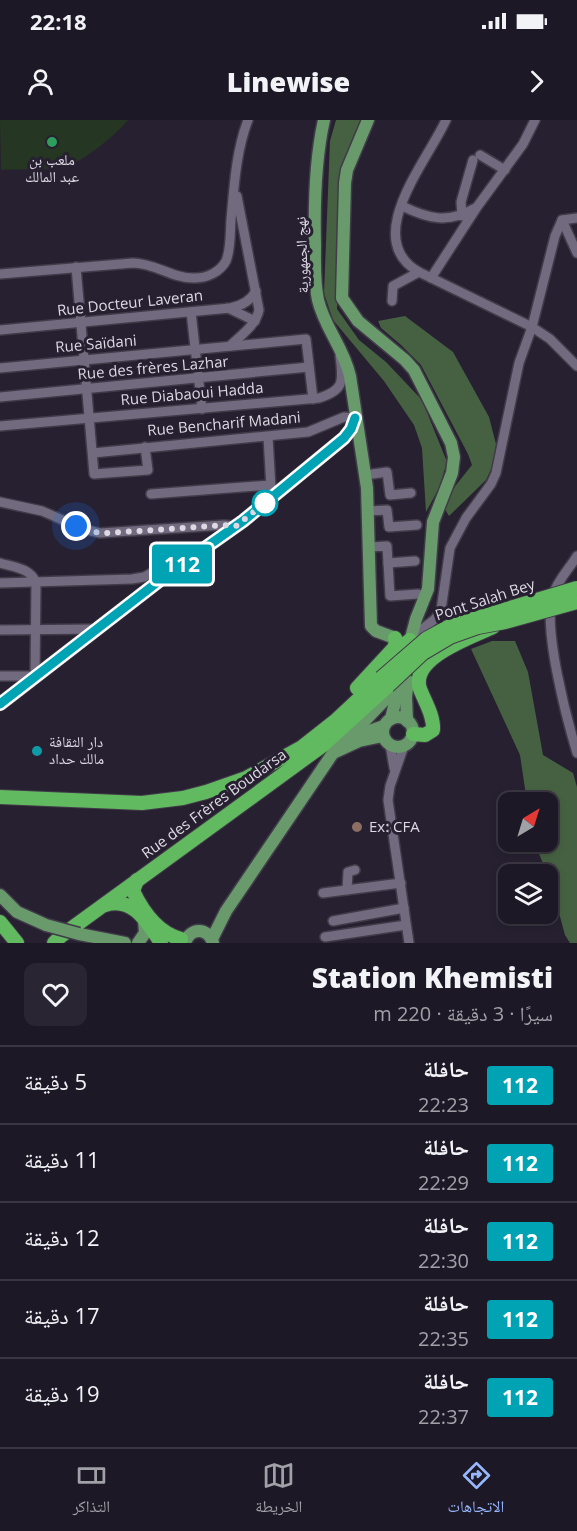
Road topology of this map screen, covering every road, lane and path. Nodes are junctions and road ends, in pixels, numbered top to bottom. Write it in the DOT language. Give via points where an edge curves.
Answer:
graph roads {
  1 [pos="248,120"];
  2 [pos="324,120"];
  3 [pos="368,120"];
  4 [pos="446,120"];
  5 [pos="535,120"];
  6 [pos="505,170"];
  7 [pos="235,187"];
  8 [pos="402,206"];
  9 [pos="477,207"];
  10 [pos="462,216"];
  11 [pos="577,218"];
  12 [pos="562,220"];
  13 [pos="576,246"];
  14 [pos="76,267"];
  15 [pos="419,272"];
  16 [pos="0,274"];
  17 [pos="431,278"];
  18 [pos="256,291"];
  19 [pos="392,301"];
  20 [pos="228,308"];
  21 [pos="191,312"];
  22 [pos="255,321"];
  23 [pos="81,323"];
  24 [pos="532,327"];
  25 [pos="0,330"];
  26 [pos="338,343"];
  27 [pos="230,346"];
  28 [pos="195,350"];
  29 [pos="84,361"];
  30 [pos="577,366"];
  31 [pos="309,367"];
  32 [pos="0,368"];
  33 [pos="198,379"];
  34 [pos="87,389"];
  35 [pos="0,397"];
  36 [pos="313,399"];
  37 [pos="202,408"];
  38 [pos="89,418"];
  39 [pos="355,418"];
  40 [pos="0,426"];
  41 [pos="268,437"];
  42 [pos="145,447"];
  43 [pos="93,453"];
  44 [pos="365,475"];
  45 [pos="272,490"];
  46 [pos="411,493"];
  47 [pos="151,494"];
  48 [pos="0,502"];
  49 [pos="368,511"];
  50 [pos="417,525"];
  51 [pos="236,526"];
  52 [pos="370,547"];
  53 [pos="577,556"];
  54 [pos="415,561"];
  55 [pos="0,563"];
  56 [pos="388,563"];
  57 [pos="159,569"];
  58 [pos="0,583"];
  59 [pos="36,583"];
  60 [pos="577,588"];
  61 [pos="423,591"];
  62 [pos="577,602"];
  63 [pos="506,622"];
  64 [pos="35,629"];
  65 [pos="97,629"];
  66 [pos="420,629"];
  67 [pos="0,630"];
  68 [pos="402,641"];
  69 [pos="0,676"];
  70 [pos="35,676"];
  71 [pos="393,680"];
  72 [pos="0,704"];
  73 [pos="410,727"];
  74 [pos="387,732"];
  75 [pos="349,738"];
  76 [pos="404,746"];
  77 [pos="333,753"];
  78 [pos="577,753"];
  79 [pos="260,771"];
  80 [pos="394,773"];
  81 [pos="0,797"];
  82 [pos="355,870"];
  83 [pos="137,880"];
  84 [pos="401,883"];
  85 [pos="0,884"];
  86 [pos="347,890"];
  87 [pos="323,893"];
  88 [pos="0,895"];
  89 [pos="103,905"];
  90 [pos="404,908"];
  91 [pos="226,911"];
  92 [pos="22,915"];
  93 [pos="144,920"];
  94 [pos="333,921"];
  95 [pos="0,922"];
  96 [pos="406,925"];
  97 [pos="201,931"];
  98 [pos="325,937"];
  99 [pos="184,940"];
  100 [pos="54,941"];
  101 [pos="212,941"];
  102 [pos="17,943"];
  103 [pos="125,943"];
  104 [pos="138,943"];
  105 [pos="161,943"];
  106 [pos="409,943"];
  1 -- 7 [label="street" via="239,149"];
  2 -- 26 [label="main road, نهج الجمهورية" via="316,179 315,278 325,323"];
  3 -- 61 [label="main road" via="345,183 342,298 358,321 414,370 451,443 454,463 433,522"];
  4 -- 8 [label="street"];
  5 -- 6 [label="street"];
  6 -- 9 [label="street"];
  6 -- 10 [label="street" via="477,158 461,202"];
  7 -- 14 [label="street" via="228,252 222,268 216,272 198,278 182,277 141,263"];
  7 -- 18 [label="street"];
  8 -- 10 [label="street" via="436,218"];
  8 -- 15 [label="street" via="394,229 398,249 410,267"];
  9 -- 10 [label="street"];
  9 -- 17 [label="street"];
  11 -- 12 [label="street"];
  12 -- 13 [label="street"];
  12 -- 24 [label="street"];
  14 -- 16 [label="street"];
  14 -- 23 [label="street"];
  15 -- 17 [label="street"];
  15 -- 19 [label="street" via="393,286"];
  17 -- 24 [label="street"];
  18 -- 20 [label="street, Rue Docteur Laveran" via="248,301"];
  18 -- 22 [label="street" via="259,310"];
  20 -- 21 [label="street, Rue Docteur Laveran"];
  20 -- 22 [label="street"];
  21 -- 23 [label="street, Rue Docteur Laveran"];
  21 -- 28 [label="street"];
  22 -- 27 [label="street"];
  23 -- 25 [label="street, Rue Docteur Laveran"];
  23 -- 29 [label="street"];
  24 -- 30 [label="street"];
  24 -- 66 [label="street" via="519,363 496,473 450,548 441,610"];
  26 -- 36 [label="street, Rue Diabaoui Hadda" via="340,386 330,395"];
  26 -- 39 [label="main road, نهج الجمهورية" via="350,376"];
  27 -- 28 [label="street, Rue Saïdani"];
  27 -- 31 [label="street, Rue Saïdani" via="306,339"];
  28 -- 29 [label="street, Rue Saïdani"];
  28 -- 33 [label="street"];
  29 -- 32 [label="street, Rue Saïdani"];
  29 -- 34 [label="street"];
  31 -- 33 [label="street, Rue des frères Lazhar"];
  31 -- 36 [label="street"];
  33 -- 34 [label="street, Rue des frères Lazhar"];
  33 -- 37 [label="street"];
  34 -- 35 [label="street, Rue des frères Lazhar"];
  34 -- 38 [label="street"];
  36 -- 37 [label="street, Rue Diabaoui Hadda"];
  37 -- 38 [label="street, Rue Diabaoui Hadda"];
  38 -- 40 [label="street, Rue Diabaoui Hadda"];
  38 -- 43 [label="street"];
  39 -- 41 [label="street, Rue Bencharif Madani" via="344,417 315,430"];
  39 -- 44 [label="main road, نهج الجمهورية"];
  39 -- 45 [label="main road" via="344,438"];
  41 -- 42 [label="street, Rue Bencharif Madani"];
  41 -- 45 [label="street"];
  42 -- 43 [label="street, Rue Bencharif Madani"];
  42 -- 43 [label="street" via="148,470 94,474"];
  44 -- 46 [label="street" via="387,472 390,495"];
  44 -- 49 [label="main road, نهج الجمهورية"];
  45 -- 47 [label="street"];
  45 -- 51 [label="main road"];
  48 -- 51 [label="street" via="30,507 100,533"];
  49 -- 50 [label="street" via="387,510 389,527"];
  49 -- 52 [label="main road, نهج الجمهورية"];
  51 -- 65 [label="main road"];
  52 -- 56 [label="street" via="387,546"];
  52 -- 68 [label="main road, نهج الجمهورية" via="370,626"];
  53 -- 78 [label="street" via="554,592 550,615 551,636"];
  54 -- 56 [label="street"];
  55 -- 59 [label="street" via="27,571"];
  56 -- 61 [label="street" via="390,596"];
  57 -- 59 [label="street" via="132,579"];
  58 -- 59 [label="street"];
  59 -- 64 [label="street"];
  60 -- 71 [label="highway, Pont Salah Bey, bridge" via="437,632 412,650"];
  61 -- 66 [label="main road"];
  61 -- 68 [label="main road"];
  62 -- 63 [label="highway, bridge"];
  63 -- 71 [label="highway, bridge" via="478,627 441,642"];
  63 -- 73 [label="highway, bridge" via="431,660 420,674 419,687 433,726 428,734"];
  64 -- 65 [label="street"];
  64 -- 67 [label="street"];
  64 -- 70 [label="street"];
  65 -- 70 [label="main road"];
  66 -- 68 [label="street"];
  66 -- 73 [label="main road" via="406,697"];
  68 -- 71 [label="main road" via="405,660"];
  68 -- 79 [label="highway" via="334,710"];
  69 -- 70 [label="street"];
  70 -- 72 [label="main road"];
  71 -- 74 [label="main road"];
  71 -- 75 [label="main road"];
  71 -- 79 [label="highway" via="302,747"];
  71 -- 83 [label="highway, Rue des Frères Boudarsa" via="322,746"];
  73 -- 74 [label="main road" via="399,717"];
  73 -- 76 [label="main road" via="410,741"];
  74 -- 75 [label="main road"];
  74 -- 76 [label="main road" via="397,747"];
  74 -- 77 [label="main road"];
  74 -- 80 [label="street"];
  75 -- 77 [label="main road"];
  76 -- 80 [label="street"];
  77 -- 91 [label="main road"];
  79 -- 81 [label="highway" via="206,792 155,802"];
  80 -- 84 [label="street" via="388,800"];
  82 -- 86 [label="street" via="348,872"];
  83 -- 89 [label="highway, Rue des Frères Boudarsa"];
  83 -- 99 [label="highway" via="133,891 155,924 170,936"];
  84 -- 86 [label="street"];
  84 -- 90 [label="street"];
  85 -- 92 [label="main road"];
  86 -- 87 [label="street"];
  88 -- 92 [label="main road"];
  89 -- 93 [label="highway" via="126,904"];
  89 -- 100 [label="highway, Rue des Frères Boudarsa"];
  90 -- 94 [label="street"];
  90 -- 96 [label="street"];
  91 -- 97 [label="main road"];
  91 -- 101 [label="main road"];
  92 -- 103 [label="main road, bridge" via="79,934"];
  93 -- 104 [label="main road" via="145,933"];
  93 -- 105 [label="highway"];
  95 -- 102 [label="highway"];
  96 -- 98 [label="street"];
  96 -- 106 [label="street"];
  97 -- 99 [label="main road" via="192,932"];
  97 -- 101 [label="main road"];
  99 -- 105 [label="main road"];
}
